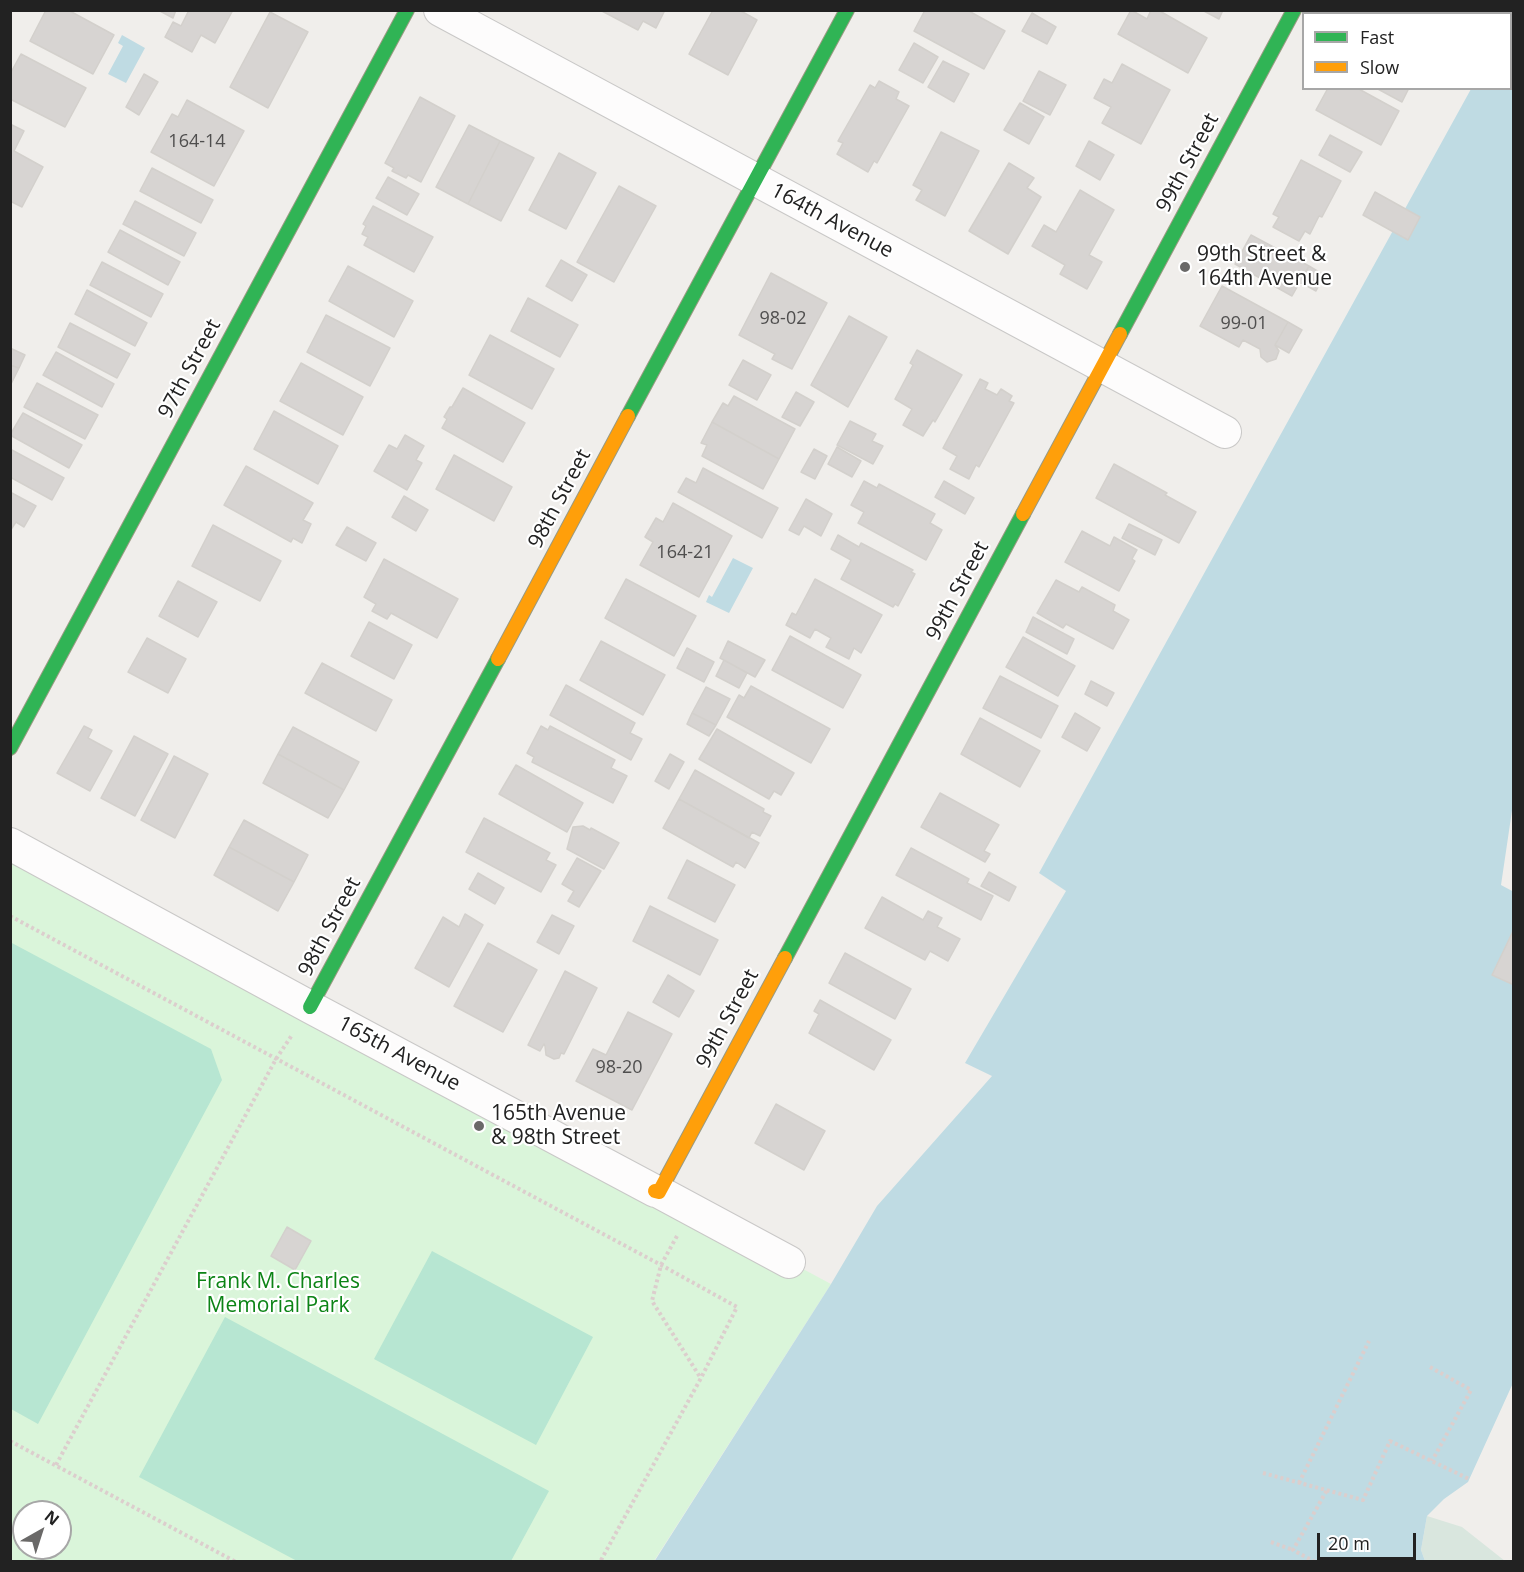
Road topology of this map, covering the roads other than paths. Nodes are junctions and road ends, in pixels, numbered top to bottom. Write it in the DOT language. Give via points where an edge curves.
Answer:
graph roads {
  1 [pos="407,10"];
  2 [pos="440,10"];
  3 [pos="848,10"];
  4 [pos="1294,10"];
  5 [pos="756,180"];
  6 [pos="1102,366"];
  7 [pos="1225,432"];
  8 [pos="10,748"];
  9 [pos="10,844"];
  10 [pos="310,1007"];
  11 [pos="657,1191"];
  12 [pos="789,1262"];
  1 -- 8 [label="street, 97th Street"];
  2 -- 5 [label="street, 164th Avenue"];
  3 -- 5 [label="street, 98th Street"];
  4 -- 6 [label="street, 99th Street"];
  5 -- 6 [label="street, 164th Avenue"];
  5 -- 10 [label="street, 98th Street"];
  6 -- 7 [label="street, 164th Avenue"];
  6 -- 11 [label="street, 99th Street"];
  9 -- 10 [label="street, 165th Avenue"];
  10 -- 11 [label="street, 165th Avenue"];
  11 -- 12 [label="street, 165th Avenue"];
}
